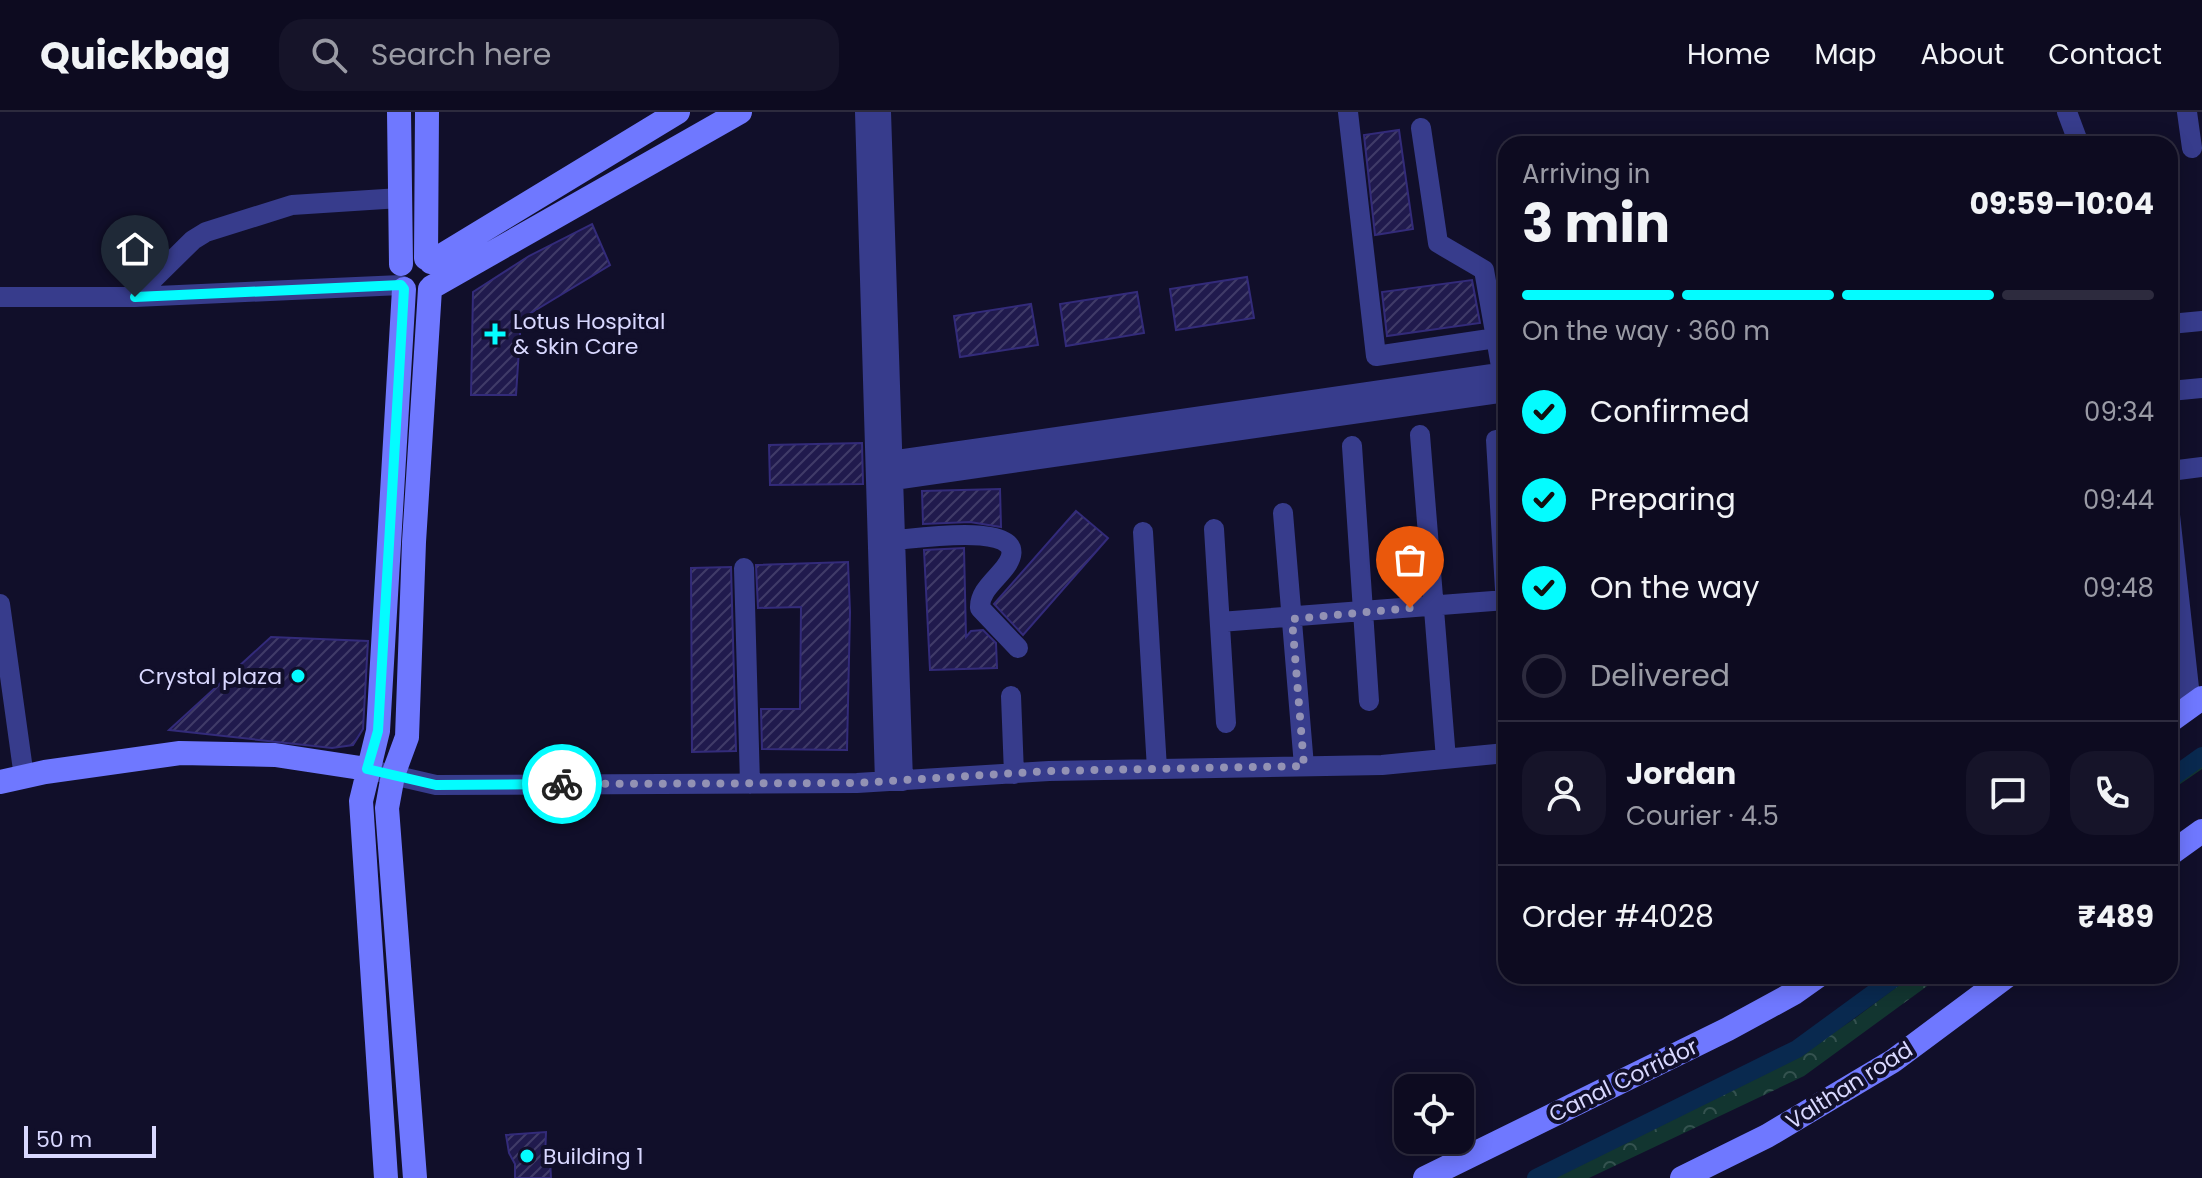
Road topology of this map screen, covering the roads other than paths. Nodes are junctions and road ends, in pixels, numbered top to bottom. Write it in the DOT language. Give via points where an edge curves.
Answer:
graph roads {
  1 [pos="399,112"];
  2 [pos="427,112"];
  3 [pos="678,112"];
  4 [pos="740,112"];
  5 [pos="865,112"];
  6 [pos="881,112"];
  7 [pos="1348,112"];
  8 [pos="2067,112"];
  9 [pos="2187,112"];
  10 [pos="1421,128"];
  11 [pos="2076,136"];
  12 [pos="2197,148"];
  13 [pos="400,198"];
  14 [pos="429,260"];
  15 [pos="402,279"];
  16 [pos="431,288"];
  17 [pos="0,297"];
  18 [pos="135,297"];
  19 [pos="2202,321"];
  20 [pos="2178,324"];
  21 [pos="1496,338"];
  22 [pos="1498,347"];
  23 [pos="1498,380"];
  24 [pos="1420,435"];
  25 [pos="1496,440"];
  26 [pos="1352,446"];
  27 [pos="2202,467"];
  28 [pos="2178,470"];
  29 [pos="884,472"];
  30 [pos="1498,472"];
  31 [pos="1283,513"];
  32 [pos="1214,529"];
  33 [pos="1143,532"];
  34 [pos="895,540"];
  35 [pos="744,568"];
  36 [pos="2178,596"];
  37 [pos="1498,602"];
  38 [pos="0,604"];
  39 [pos="1434,606"];
  40 [pos="1362,613"];
  41 [pos="1292,619"];
  42 [pos="1220,622"];
  43 [pos="1018,648"];
  44 [pos="1011,696"];
  45 [pos="2188,698"];
  46 [pos="1369,701"];
  47 [pos="1226,723"];
  48 [pos="1498,754"];
  49 [pos="1446,759"];
  50 [pos="1304,766"];
  51 [pos="367,769"];
  52 [pos="1157,769"];
  53 [pos="1014,774"];
  54 [pos="393,775"];
  55 [pos="12,779"];
  56 [pos="894,781"];
  57 [pos="750,784"];
  58 [pos="2202,831"];
  59 [pos="2178,848"];
  60 [pos="1807,984"];
  61 [pos="1996,984"];
  62 [pos="386,1178"];
  63 [pos="415,1178"];
  64 [pos="1425,1178"];
  65 [pos="1682,1178"];
  1 -- 13 [label="street"];
  2 -- 14 [label="street"];
  3 -- 14 [label="street"];
  4 -- 16 [label="street"];
  5 -- 29 [label="street"];
  6 -- 29 [label="street"];
  7 -- 21 [label="street" via="1376,356"];
  8 -- 11 [label="street"];
  9 -- 12 [label="street"];
  10 -- 21 [label="street" via="1438,243 1484,270"];
  13 -- 15 [label="street"];
  13 -- 18 [label="street" via="292,205 206,232"];
  14 -- 15 [label="street" via="410,257"];
  14 -- 16 [label="street" via="436,272"];
  15 -- 16 [label="street" via="420,294"];
  15 -- 18 [label="street"];
  15 -- 51 [label="street" via="378,731"];
  16 -- 54 [label="street" via="407,737"];
  17 -- 18 [label="street"];
  19 -- 20 [label="street"];
  21 -- 22 [label="street"];
  23 -- 29 [label="street"];
  24 -- 39 [label="street"];
  25 -- 30 [label="street"];
  26 -- 40 [label="street"];
  27 -- 28 [label="street"];
  29 -- 34 [label="street"];
  29 -- 56 [label="street"];
  31 -- 41 [label="street"];
  32 -- 42 [label="street"];
  33 -- 52 [label="street"];
  34 -- 43 [label="street" via="987,534 1004,540 1011,555 982,595 980,608"];
  34 -- 56 [label="street"];
  35 -- 57 [label="street"];
  36 -- 45 [label="street"];
  37 -- 39 [label="street"];
  38 -- 55 [label="street"];
  39 -- 40 [label="street"];
  39 -- 49 [label="street"];
  40 -- 41 [label="street"];
  40 -- 46 [label="street"];
  41 -- 42 [label="street"];
  41 -- 50 [label="street"];
  42 -- 47 [label="street"];
  44 -- 53 [label="street"];
  48 -- 49 [label="street"];
  49 -- 50 [label="street"];
  50 -- 52 [label="street"];
  51 -- 54 [label="street"];
  51 -- 55 [label="street" via="275,755 180,753"];
  51 -- 62 [label="street" via="361,801"];
  52 -- 53 [label="street"];
  53 -- 56 [label="street"];
  54 -- 57 [label="street" via="436,785"];
  54 -- 63 [label="street" via="387,808"];
  56 -- 57 [label="street"];
  58 -- 59 [label="street"];
  60 -- 64 [label="street, Canal Corridor" via="1728,1029"];
  61 -- 65 [label="street, Valthan road" via="1893,1061 1767,1136"];
}
